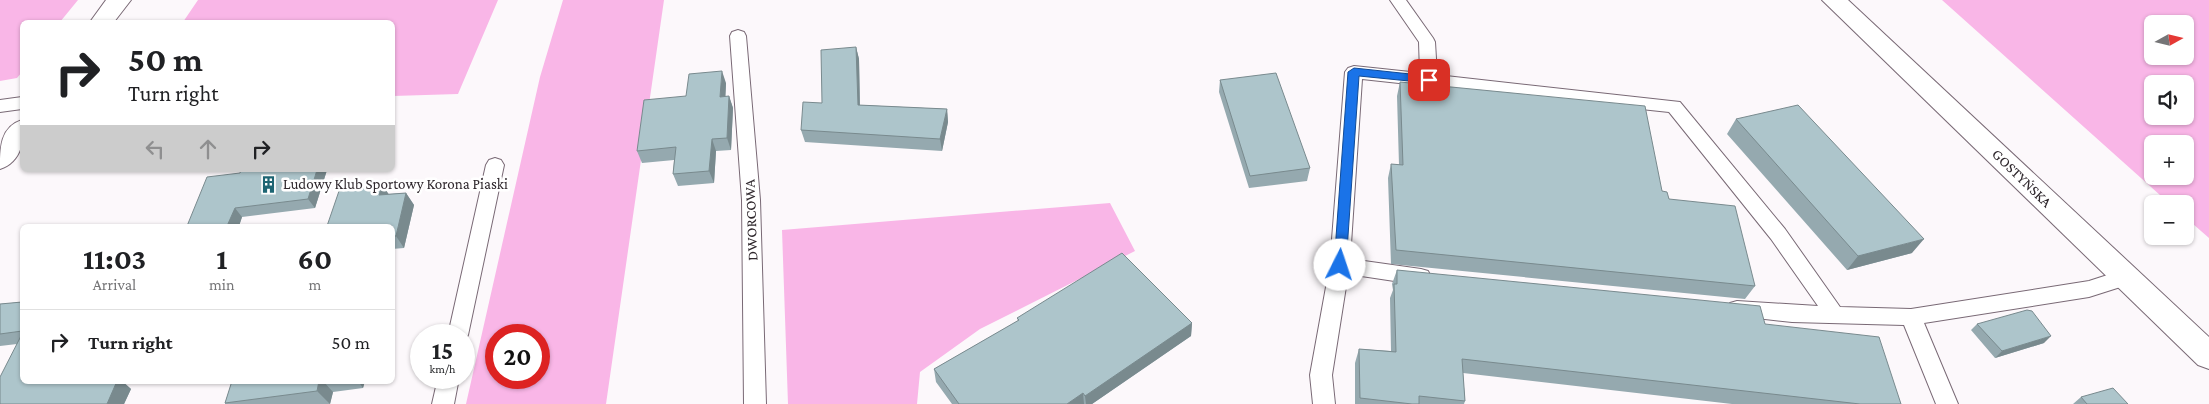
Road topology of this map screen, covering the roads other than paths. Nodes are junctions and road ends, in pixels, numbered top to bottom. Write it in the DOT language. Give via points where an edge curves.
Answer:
graph roads {
  1 [pos="119,0"];
  2 [pos="1398,0"];
  3 [pos="1834,0"];
  4 [pos="104,20"];
  5 [pos="738,36"];
  6 [pos="1429,80"];
  7 [pos="20,103"];
  8 [pos="0,106"];
  9 [pos="20,132"];
  10 [pos="0,159"];
  11 [pos="496,165"];
  12 [pos="1340,265"];
  13 [pos="2126,277"];
  14 [pos="1441,279"];
  15 [pos="1714,306"];
  16 [pos="1834,316"];
  17 [pos="1911,317"];
  18 [pos="460,324"];
  19 [pos="2209,356"];
  20 [pos="446,389"];
  21 [pos="443,404"];
  22 [pos="755,404"];
  23 [pos="1324,404"];
  24 [pos="1946,404"];
  1 -- 4 [label="street"];
  2 -- 6 [label="lane" via="1427,42"];
  3 -- 13 [label="street, GOSTYŃSKA"];
  5 -- 22 [label="lane, DWORCOWA" via="751,200"];
  6 -- 12 [label="lane" via="1354,72"];
  6 -- 16 [label="lane" via="1674,106 1767,219 1816,285"];
  7 -- 8 [label="lane"];
  9 -- 10 [label="street"];
  11 -- 18 [label="lane"];
  12 -- 14 [label="lane"];
  12 -- 23 [label="lane" via="1320,375"];
  13 -- 17 [label="lane" via="2089,289"];
  13 -- 19 [label="street, GOSTYŃSKA"];
  15 -- 16 [label="lane"];
  16 -- 17 [label="lane"];
  17 -- 24 [label="lane"];
  20 -- 21 [label="lane"];
}
